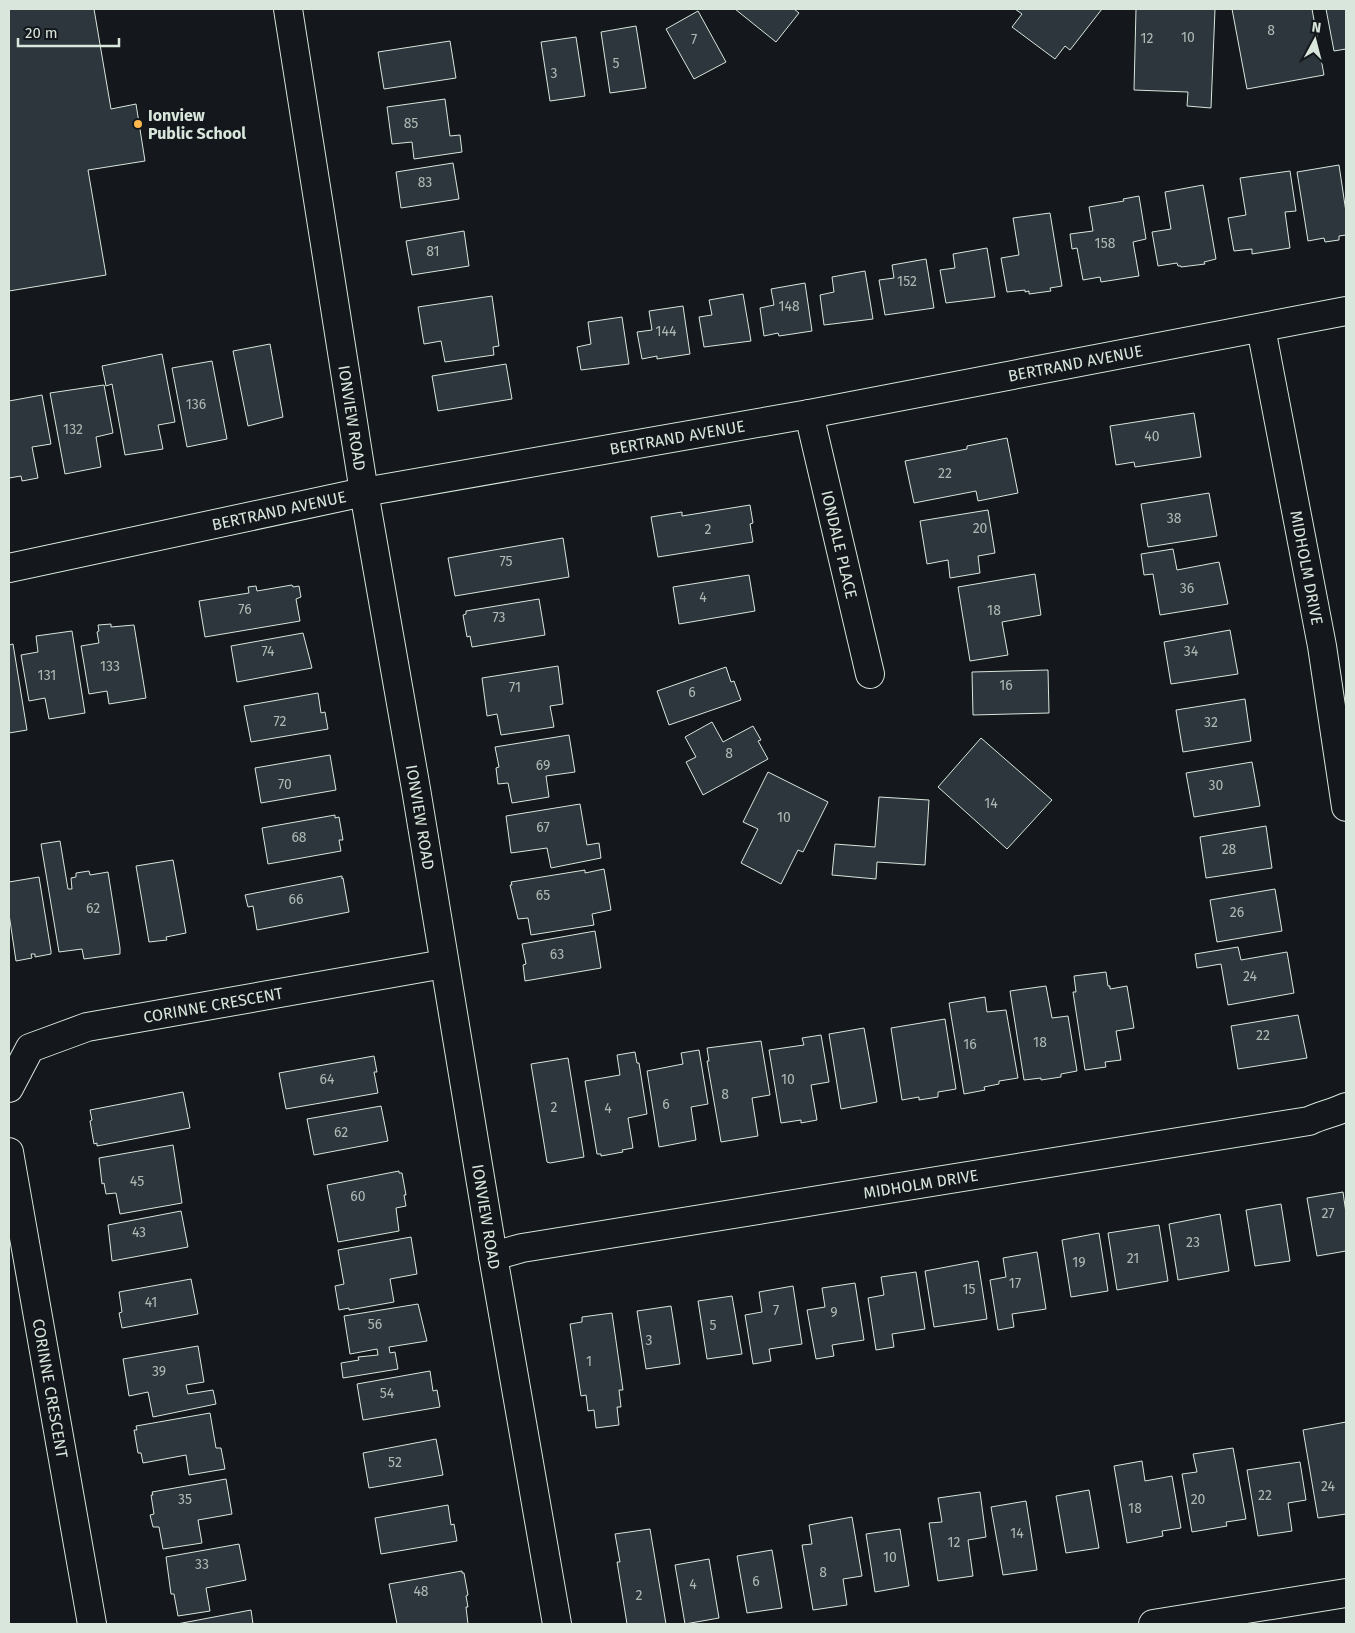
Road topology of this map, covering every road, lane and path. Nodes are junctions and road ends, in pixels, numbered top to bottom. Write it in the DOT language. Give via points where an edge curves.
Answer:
graph roads {
  1 [pos="288,9"];
  2 [pos="1346,311"];
  3 [pos="1261,328"];
  4 [pos="809,414"];
  5 [pos="364,492"];
  6 [pos="9,568"];
  7 [pos="870,674"];
  8 [pos="1346,807"];
  9 [pos="444,964"];
  10 [pos="9,1088"];
  11 [pos="1346,1107"];
  12 [pos="9,1152"];
  13 [pos="493,1256"];
  14 [pos="1346,1593"];
  15 [pos="92,1624"];
  16 [pos="558,1624"];
  17 [pos="1153,1624"];
  1 -- 5 [label="street, IONVIEW ROAD"];
  2 -- 3 [label="street, BERTRAND AVENUE"];
  3 -- 4 [label="street, BERTRAND AVENUE"];
  3 -- 8 [label="street, MIDHOLM DRIVE" via="1322,646"];
  4 -- 5 [label="street, BERTRAND AVENUE"];
  4 -- 7 [label="street, IONDALE PLACE"];
  5 -- 6 [label="street, BERTRAND AVENUE"];
  5 -- 9 [label="street, IONVIEW ROAD"];
  9 -- 10 [label="street, CORINNE CRESCENT" via="87,1028 30,1048"];
  9 -- 13 [label="street, IONVIEW ROAD"];
  11 -- 13 [label="street, MIDHOLM DRIVE" via="1308,1121 522,1248"];
  12 -- 15 [label="street, CORINNE CRESCENT"];
  13 -- 16 [label="street, IONVIEW ROAD"];
  14 -- 17 [label="street"];
}
